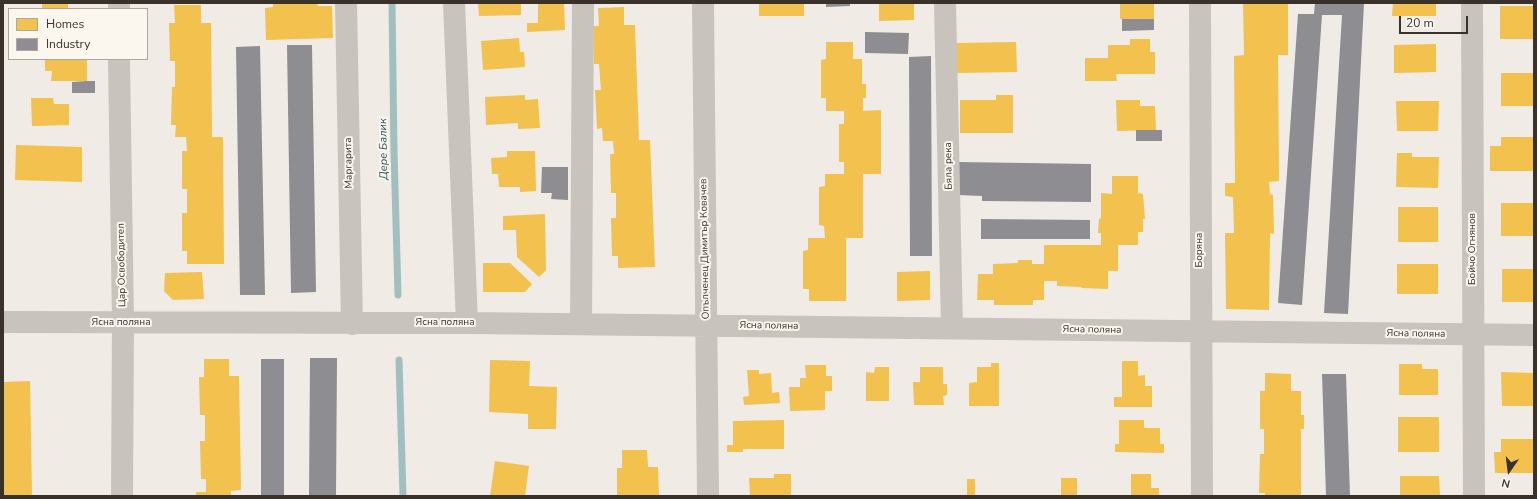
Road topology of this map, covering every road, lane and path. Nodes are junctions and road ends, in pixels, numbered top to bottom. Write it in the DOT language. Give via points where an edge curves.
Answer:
graph roads {
  1 [pos="346,3"];
  2 [pos="454,3"];
  3 [pos="583,3"];
  4 [pos="702,3"];
  5 [pos="945,3"];
  6 [pos="1200,3"];
  7 [pos="1472,3"];
  8 [pos="119,60"];
  9 [pos="3,322"];
  10 [pos="122,323"];
  11 [pos="467,323"];
  12 [pos="352,324"];
  13 [pos="581,324"];
  14 [pos="706,325"];
  15 [pos="952,328"];
  16 [pos="1201,331"];
  17 [pos="1474,335"];
  18 [pos="1534,335"];
  19 [pos="122,496"];
  20 [pos="708,496"];
  21 [pos="1202,496"];
  22 [pos="1474,496"];
  1 -- 12 [label="street, Маргарита"];
  2 -- 11 [label="street"];
  3 -- 13 [label="street"];
  4 -- 14 [label="street, Опълченец Димитър Ковачев"];
  5 -- 15 [label="street, Бяла река"];
  6 -- 16 [label="street, Боряна"];
  7 -- 17 [label="street, Бойчо Огнянов"];
  8 -- 10 [label="street, Цар Освободител"];
  9 -- 10 [label="street, Ясна поляна"];
  10 -- 12 [label="street, Ясна поляна"];
  10 -- 19 [label="street, Цар Освободител"];
  11 -- 12 [label="street, Ясна поляна"];
  11 -- 13 [label="street, Ясна поляна"];
  13 -- 14 [label="street, Ясна поляна"];
  14 -- 15 [label="street, Ясна поляна"];
  14 -- 20 [label="street, Опълченец Димитър Ковачев"];
  15 -- 16 [label="street, Ясна поляна"];
  16 -- 17 [label="street, Ясна поляна"];
  16 -- 21 [label="street, Боряна"];
  17 -- 18 [label="street, Ясна поляна"];
  17 -- 22 [label="street, Бойчо Огнянов"];
}
